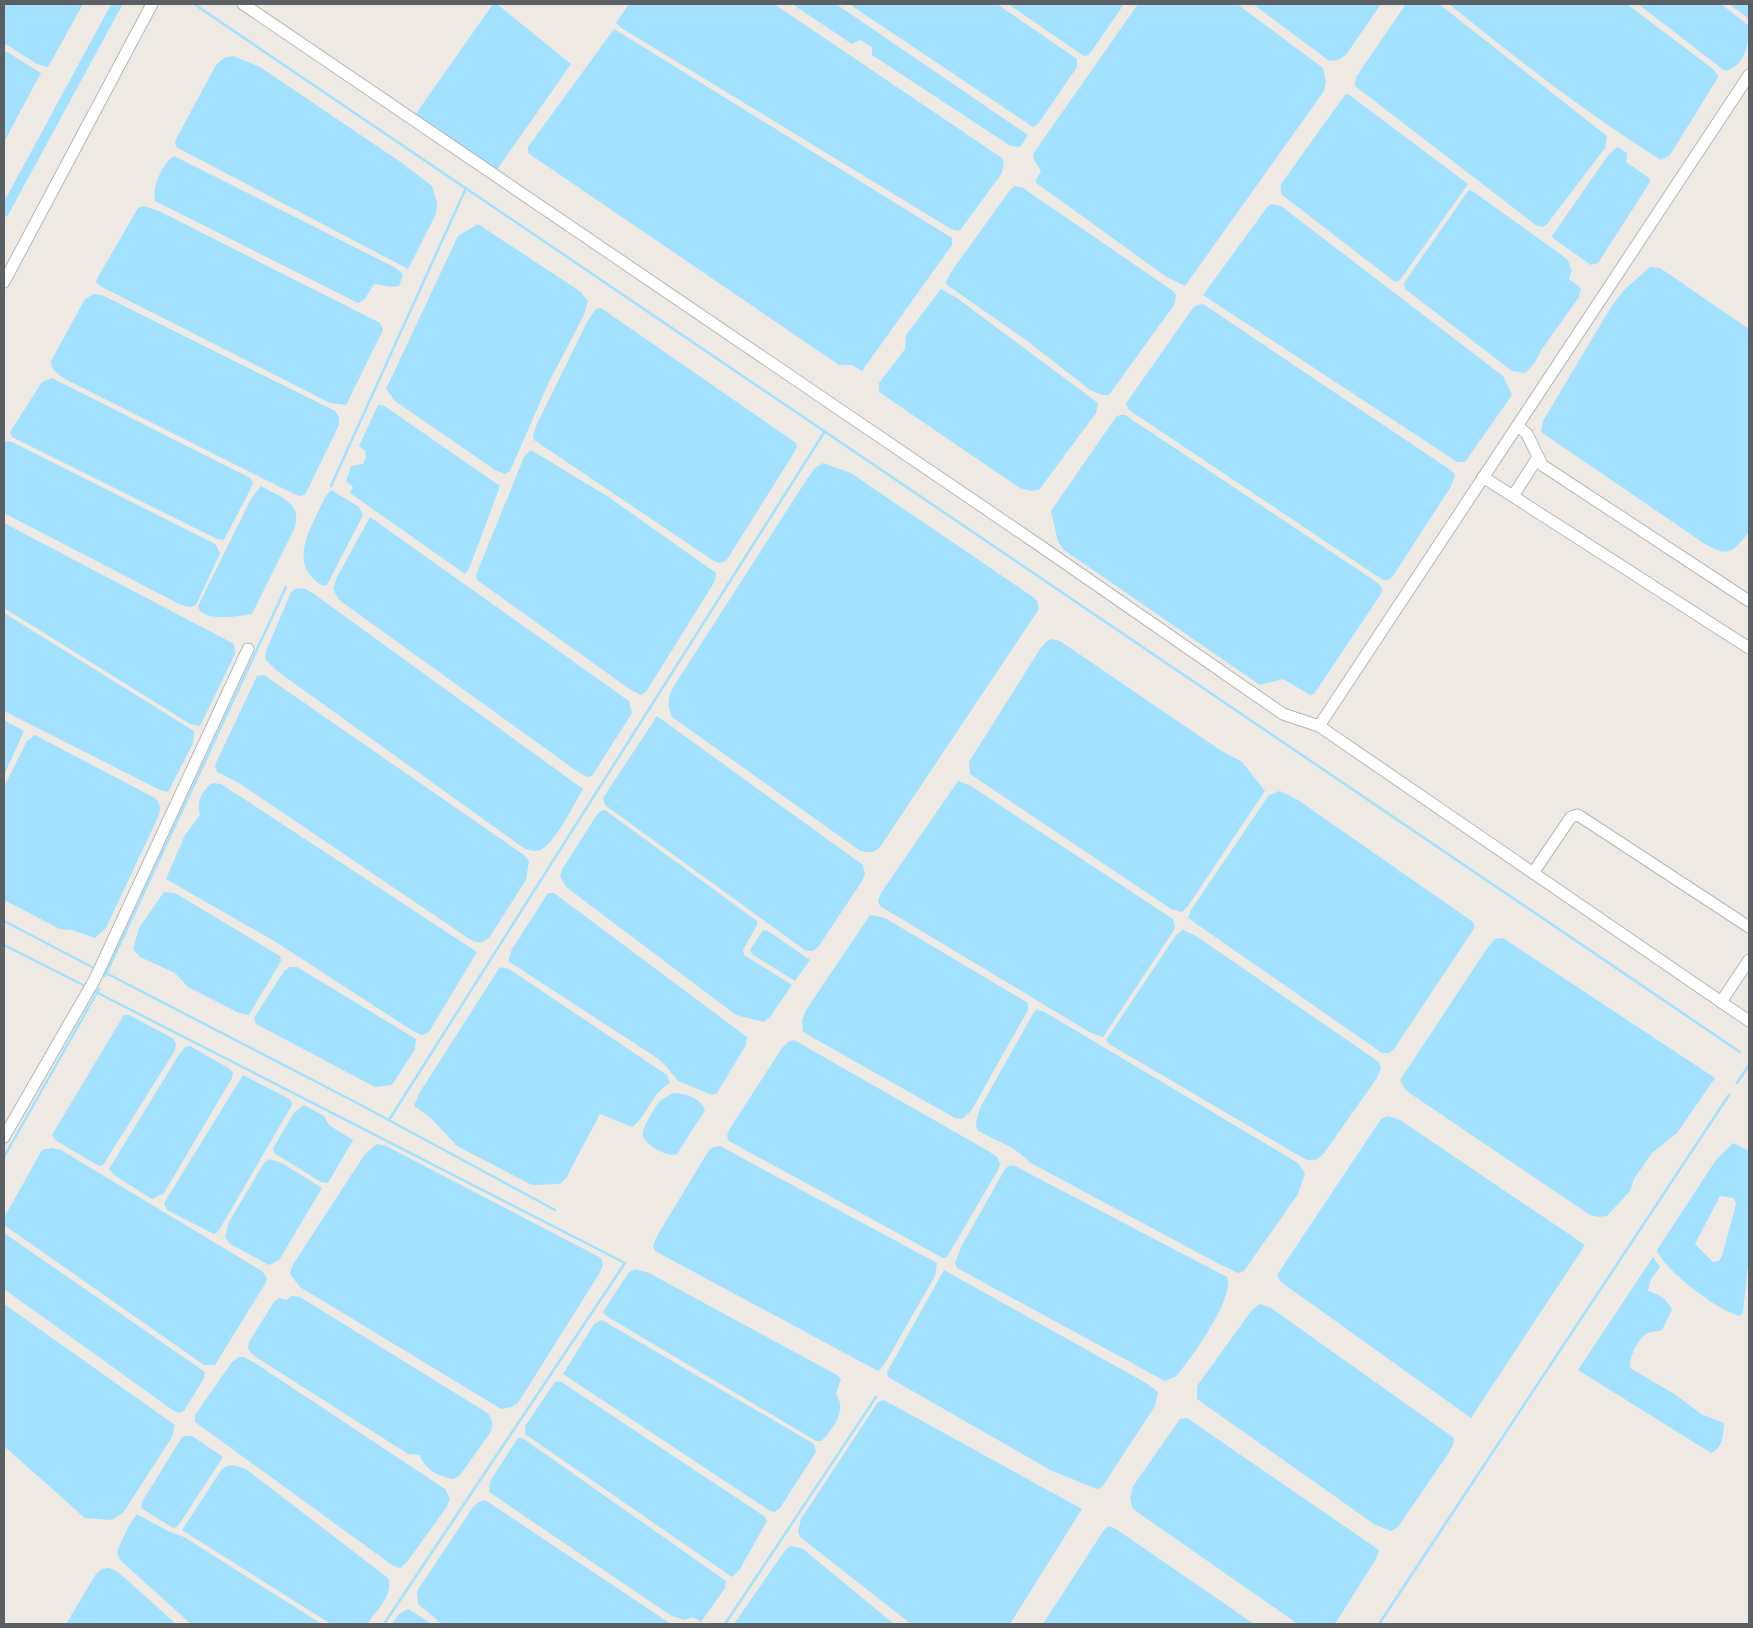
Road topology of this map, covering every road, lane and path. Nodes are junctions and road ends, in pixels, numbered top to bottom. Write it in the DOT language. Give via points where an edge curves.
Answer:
graph roads {
  1 [pos="152,4"];
  2 [pos="243,4"];
  3 [pos="1749,75"];
  4 [pos="4,282"];
  5 [pos="1518,426"];
  6 [pos="1538,456"];
  7 [pos="1484,477"];
  8 [pos="1513,496"];
  9 [pos="1749,601"];
  10 [pos="1749,648"];
  11 [pos="248,649"];
  12 [pos="1319,726"];
  13 [pos="1533,872"];
  14 [pos="1749,927"];
  15 [pos="1749,960"];
  16 [pos="1721,1002"];
  17 [pos="1749,1022"];
  18 [pos="4,1137"];
  1 -- 4 [label="street"];
  2 -- 12 [label="street" via="1283,714"];
  3 -- 5 [label="street"];
  5 -- 6 [label="street" via="1527,434"];
  5 -- 7 [label="street"];
  6 -- 8 [label="street"];
  6 -- 9 [label="street" via="1542,465"];
  7 -- 8 [label="street"];
  7 -- 12 [label="street"];
  8 -- 10 [label="street"];
  11 -- 18 [label="street" via="95,979"];
  12 -- 13 [label="street"];
  13 -- 14 [label="street" via="1571,817 1578,815"];
  13 -- 16 [label="street"];
  15 -- 16 [label="street"];
  16 -- 17 [label="street"];
}
